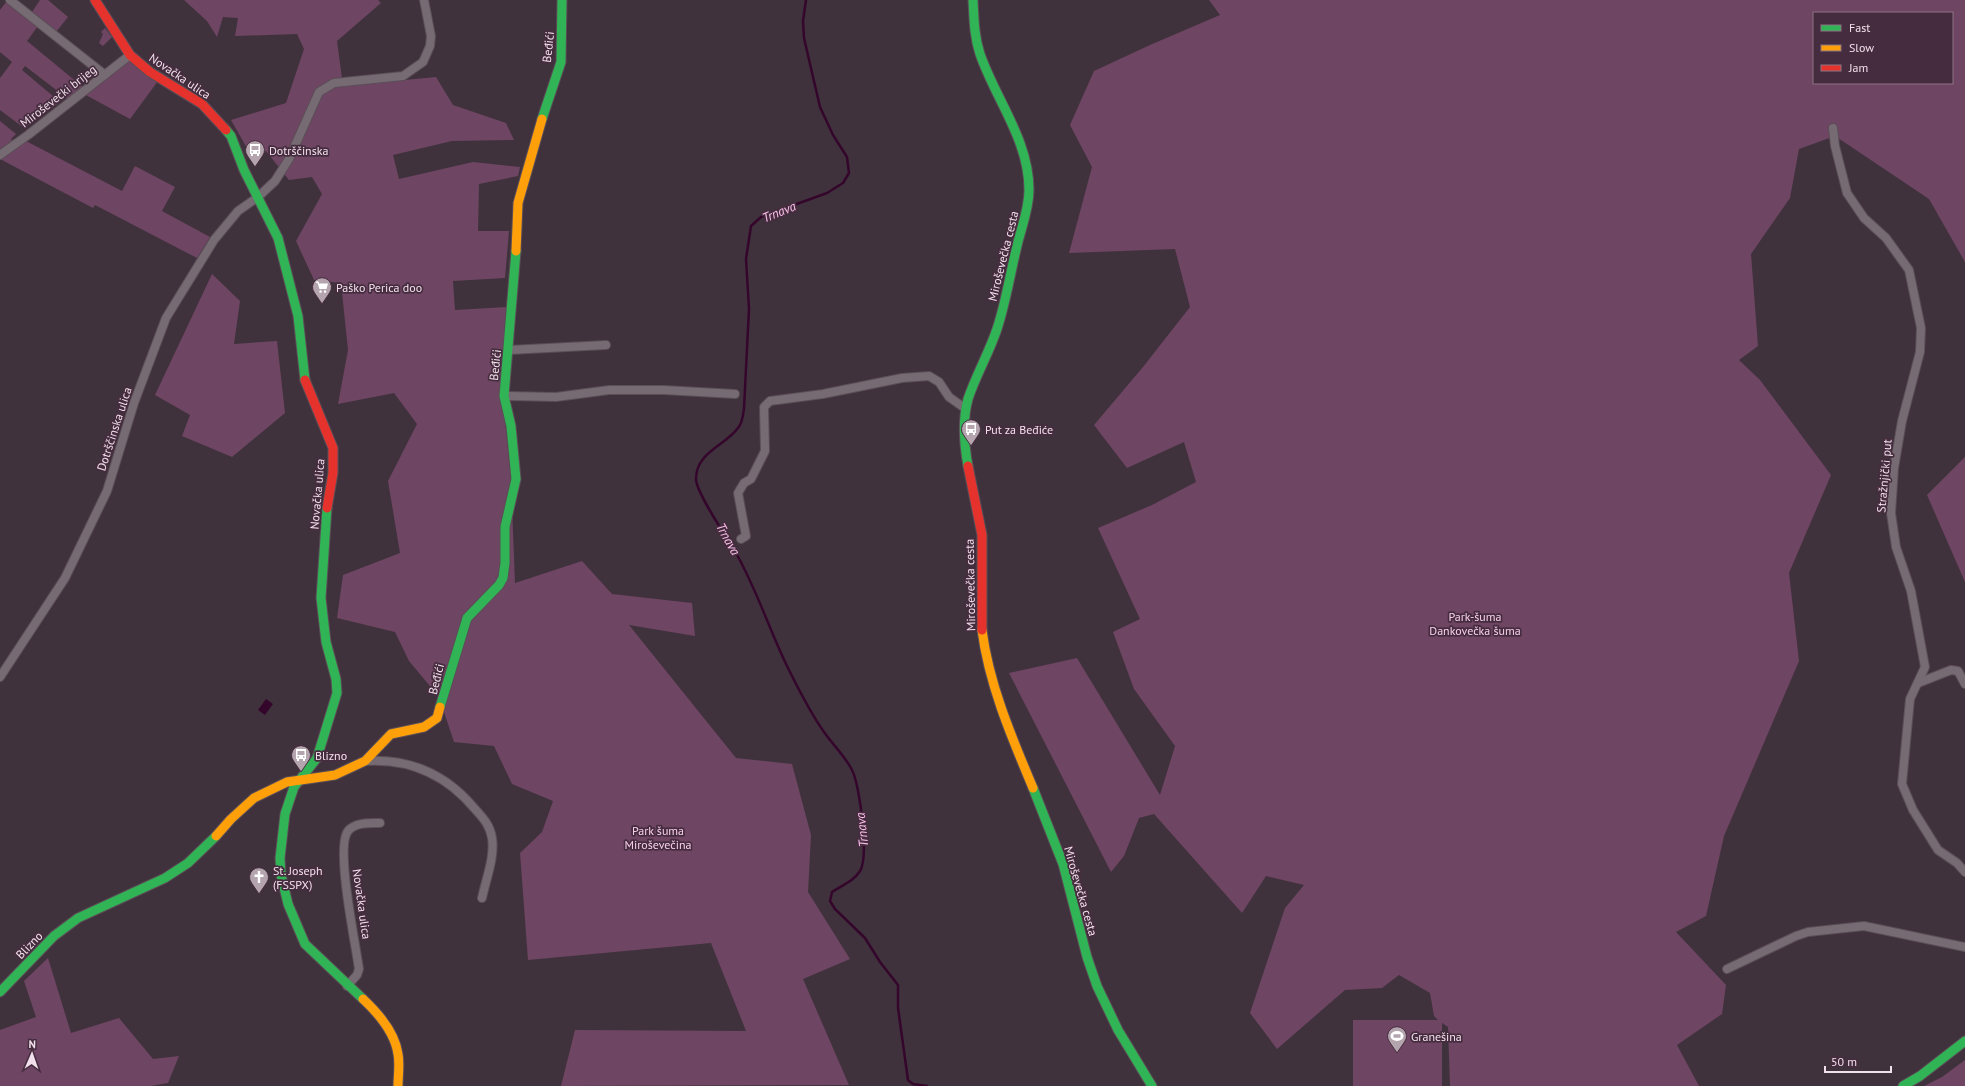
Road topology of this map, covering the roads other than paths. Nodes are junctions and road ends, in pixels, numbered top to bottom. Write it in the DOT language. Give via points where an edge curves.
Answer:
graph roads {
  1 [pos="10,0"];
  2 [pos="95,0"];
  3 [pos="424,0"];
  4 [pos="562,0"];
  5 [pos="973,0"];
  6 [pos="130,55"];
  7 [pos="105,75"];
  8 [pos="1833,128"];
  9 [pos="0,155"];
  10 [pos="258,197"];
  11 [pos="606,345"];
  12 [pos="509,350"];
  13 [pos="735,394"];
  14 [pos="504,396"];
  15 [pos="966,409"];
  16 [pos="741,539"];
  17 [pos="0,677"];
  18 [pos="1918,683"];
  19 [pos="1965,684"];
  20 [pos="365,761"];
  21 [pos="299,781"];
  22 [pos="380,823"];
  23 [pos="1965,872"];
  24 [pos="482,898"];
  25 [pos="1965,947"];
  26 [pos="1727,969"];
  27 [pos="346,986"];
  28 [pos="0,992"];
  29 [pos="1965,1040"];
  30 [pos="398,1086"];
  31 [pos="1152,1086"];
  32 [pos="1903,1086"];
  1 -- 7 [label="street"];
  2 -- 6 [label="street, Novačka ulica"];
  3 -- 10 [label="street, Dotrščinska ulica" via="431,36 423,62 403,76 334,83 319,92 289,159 276,181"];
  4 -- 12 [label="street, Beđići" via="561,62 518,203"];
  5 -- 15 [label="street, Miroševečka cesta" via="974,31 981,56 1020,146 1027,167 1029,190 1001,316"];
  6 -- 7 [label="street, Miroševečki brijeg"];
  6 -- 10 [label="street, Novačka ulica" via="150,72 202,104 223,125 231,136"];
  7 -- 9 [label="street, Miroševečki brijeg"];
  8 -- 18 [label="street, Stražnjički put" via="1847,193 1864,218 1886,238 1909,270 1921,328 1920,352 1894,468 1891,513 1896,547 1911,591 1922,647 1925,667"];
  10 -- 17 [label="street, Dotrščinska ulica" via="238,211 214,240 166,318 134,403 107,491 65,578"];
  10 -- 21 [label="street, Novačka ulica" via="277,234 298,316 305,381 333,448 333,473 327,506 321,588 324,627 337,693 317,758"];
  11 -- 12 [label="street"];
  12 -- 14 [label="street, Beđići"];
  13 -- 14 [label="street" via="617,390 556,397"];
  14 -- 20 [label="street, Beđići" via="511,426 516,479 505,527 503,578 494,592 467,618 437,718 424,727 391,734"];
  15 -- 16 [label="street" via="949,397 939,382 929,376 902,378 823,394 770,401 764,408 765,451 751,479 744,483 738,493 746,536"];
  15 -- 31 [label="street, Miroševečka cesta" via="968,463 984,553 984,640 994,686 1064,866 1091,971 1118,1030"];
  18 -- 19 [label="street" via="1951,670 1958,671"];
  18 -- 23 [label="street, Stražnjički put" via="1910,699 1902,784 1913,810 1938,850"];
  20 -- 21 [label="street, Blizno" via="335,775"];
  20 -- 24 [label="street" via="385,760 415,766 449,782 488,824 492,838 491,859"];
  21 -- 27 [label="street, Novačka ulica" via="294,787 285,814 280,858 283,887 305,944"];
  21 -- 28 [label="street, Blizno" via="287,782 254,798 193,859 165,878 78,918 54,936"];
  22 -- 27 [label="street, Novačka ulica" via="354,827 349,830 345,840 344,867 359,969 357,975"];
  25 -- 26 [label="street" via="1864,926 1838,928 1796,936"];
  27 -- 30 [label="street, Novačka ulica" via="374,1009 391,1034 398,1054"];
  29 -- 32 [label="street" via="1920,1076"];
}
